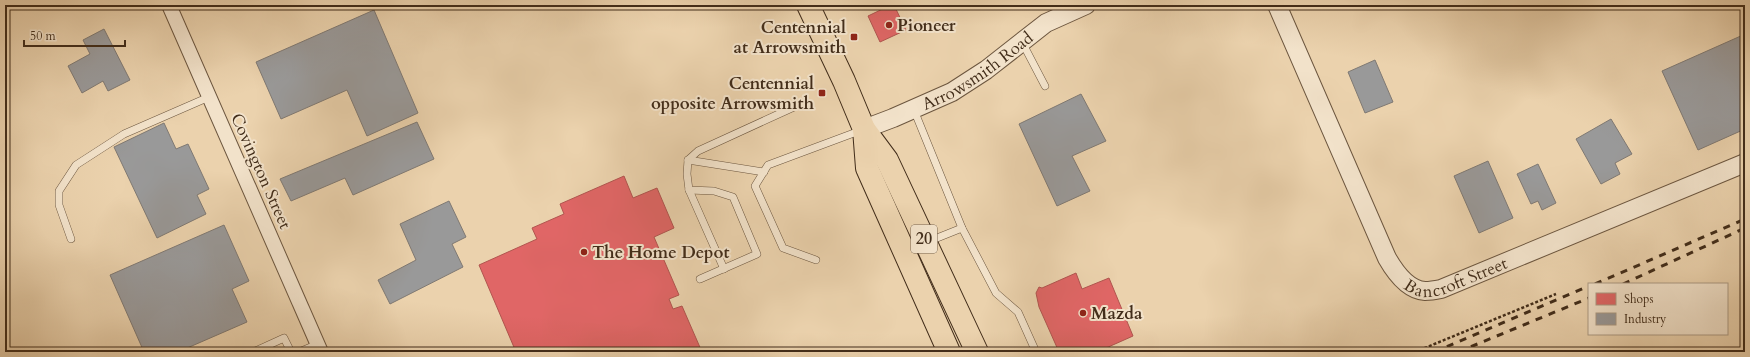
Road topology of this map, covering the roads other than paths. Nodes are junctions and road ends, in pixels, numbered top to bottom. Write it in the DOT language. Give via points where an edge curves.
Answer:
graph roads {
  1 [pos="169,5"];
  2 [pos="808,5"];
  3 [pos="1086,5"];
  4 [pos="1277,5"];
  5 [pos="1022,41"];
  6 [pos="1044,86"];
  7 [pos="209,97"];
  8 [pos="794,107"];
  9 [pos="914,110"];
  10 [pos="864,129"];
  11 [pos="688,160"];
  12 [pos="1745,163"];
  13 [pos="764,172"];
  14 [pos="689,190"];
  15 [pos="962,228"];
  16 [pos="71,239"];
  17 [pos="926,243"];
  18 [pos="816,260"];
  19 [pos="724,269"];
  20 [pos="700,279"];
  21 [pos="319,348"];
  22 [pos="253,352"];
  23 [pos="291,352"];
  24 [pos="299,352"];
  25 [pos="949,352"];
  26 [pos="977,352"];
  27 [pos="1036,352"];
  1 -- 7 [label="street, Covington Street"];
  2 -- 10 [label="main road, 20"];
  3 -- 5 [label="street, Arrowsmith Road" via="1046,23"];
  4 -- 12 [label="street, Bancroft Street" via="1387,258 1394,271 1404,280 1424,291 1442,289"];
  5 -- 6 [label="lane"];
  5 -- 9 [label="street, Arrowsmith Road" via="986,70 958,88"];
  7 -- 16 [label="lane" via="124,134 76,165 59,191 59,205"];
  7 -- 21 [label="street, Covington Street"];
  8 -- 11 [label="lane" via="698,151"];
  9 -- 10 [label="street, Arrowsmith Road"];
  9 -- 15 [label="lane"];
  10 -- 13 [label="lane" via="768,165"];
  10 -- 17 [label="main road, 20" via="887,160"];
  10 -- 25 [label="main road, 20" via="867,168"];
  11 -- 13 [label="lane"];
  11 -- 14 [label="lane" via="686,174"];
  13 -- 18 [label="lane" via="755,186 783,248"];
  14 -- 19 [label="lane"];
  14 -- 19 [label="lane" via="714,191 733,197 757,254"];
  15 -- 17 [label="lane"];
  15 -- 27 [label="lane" via="996,293 1018,312"];
  17 -- 26 [label="main road, 20"];
  19 -- 20 [label="lane"];
  21 -- 24 [label="lane"];
  22 -- 23 [label="lane" via="284,338"];
}
